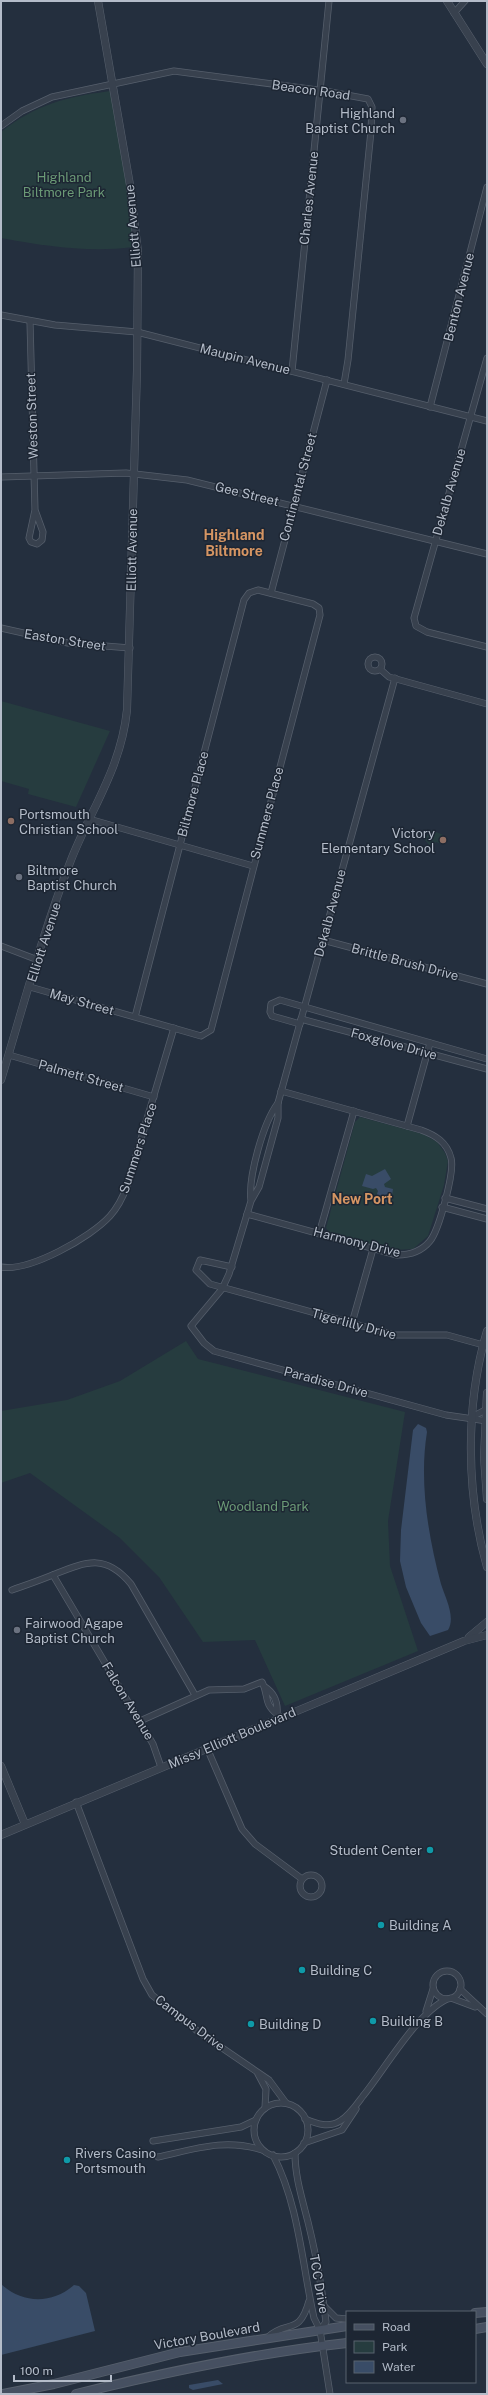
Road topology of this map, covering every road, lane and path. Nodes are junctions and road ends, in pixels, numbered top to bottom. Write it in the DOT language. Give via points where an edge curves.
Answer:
graph roads {
  1 [pos="98,1"];
  2 [pos="329,1"];
  3 [pos="447,1"];
  4 [pos="465,1"];
  5 [pos="454,13"];
  6 [pos="487,64"];
  7 [pos="113,83"];
  8 [pos="320,90"];
  9 [pos="1,126"];
  10 [pos="487,187"];
  11 [pos="1,315"];
  12 [pos="30,322"];
  13 [pos="137,332"];
  14 [pos="487,358"];
  15 [pos="292,371"];
  16 [pos="327,380"];
  17 [pos="344,384"];
  18 [pos="430,407"];
  19 [pos="470,416"];
  20 [pos="487,421"];
  21 [pos="134,474"];
  22 [pos="34,475"];
  23 [pos="1,477"];
  24 [pos="293,505"];
  25 [pos="35,510"];
  26 [pos="436,541"];
  27 [pos="487,554"];
  28 [pos="271,593"];
  29 [pos="1,628"];
  30 [pos="487,647"];
  31 [pos="130,648"];
  32 [pos="380,670"];
  33 [pos="395,678"];
  34 [pos="487,704"];
  35 [pos="89,819"];
  36 [pos="180,845"];
  37 [pos="253,866"];
  38 [pos="323,940"];
  39 [pos="1,946"];
  40 [pos="38,960"];
  41 [pos="487,984"];
  42 [pos="30,986"];
  43 [pos="305,1008"];
  44 [pos="134,1018"];
  45 [pos="301,1021"];
  46 [pos="174,1028"];
  47 [pos="430,1043"];
  48 [pos="428,1053"];
  49 [pos="8,1055"];
  50 [pos="487,1059"];
  51 [pos="487,1069"];
  52 [pos="1,1080"];
  53 [pos="281,1091"];
  54 [pos="154,1097"];
  55 [pos="278,1103"];
  56 [pos="354,1111"];
  57 [pos="407,1126"];
  58 [pos="444,1198"];
  59 [pos="251,1201"];
  60 [pos="442,1207"];
  61 [pos="487,1209"];
  62 [pos="247,1214"];
  63 [pos="487,1218"];
  64 [pos="319,1234"];
  65 [pos="373,1249"];
  66 [pos="1,1267"];
  67 [pos="232,1267"];
  68 [pos="223,1288"];
  69 [pos="352,1323"];
  70 [pos="487,1331"];
  71 [pos="485,1346"];
  72 [pos="487,1392"];
  73 [pos="486,1409"];
  74 [pos="472,1417"];
  75 [pos="486,1421"];
  76 [pos="487,1499"];
  77 [pos="487,1567"];
  78 [pos="53,1575"];
  79 [pos="12,1590"];
  80 [pos="487,1622"];
  81 [pos="487,1635"];
  82 [pos="464,1640"];
  83 [pos="195,1695"];
  84 [pos="277,1716"];
  85 [pos="140,1721"];
  86 [pos="207,1748"];
  87 [pos="1,1766"];
  88 [pos="161,1767"];
  89 [pos="76,1802"];
  90 [pos="25,1824"];
  91 [pos="1,1835"];
  92 [pos="302,1879"];
  93 [pos="434,1989"];
  94 [pos="460,1989"];
  95 [pos="449,1998"];
  96 [pos="480,2010"];
  97 [pos="425,2013"];
  98 [pos="487,2014"];
  99 [pos="258,2074"];
  100 [pos="359,2102"];
  101 [pos="286,2103"];
  102 [pos="265,2108"];
  103 [pos="305,2119"];
  104 [pos="256,2120"];
  105 [pos="153,2141"];
  106 [pos="304,2143"];
  107 [pos="262,2150"];
  108 [pos="295,2152"];
  109 [pos="273,2155"];
  110 [pos="158,2157"];
  111 [pos="309,2299"];
  112 [pos="323,2306"];
  113 [pos="487,2312"];
  114 [pos="476,2313"];
  115 [pos="346,2319"];
  116 [pos="346,2326"];
  117 [pos="487,2327"];
  118 [pos="476,2329"];
  119 [pos="320,2330"];
  120 [pos="268,2337"];
  121 [pos="346,2343"];
  122 [pos="322,2346"];
  123 [pos="3,2394"];
  124 [pos="76,2394"];
  125 [pos="330,2394"];
  1 -- 7 [label="street, Elliott Avenue"];
  2 -- 8 [label="street, Charles Avenue"];
  3 -- 5 [label="street"];
  4 -- 5 [label="street"];
  5 -- 6 [label="street"];
  7 -- 8 [label="street, Beacon Road" via="185,71"];
  7 -- 9 [label="street, Beacon Road" via="52,97 22,111"];
  7 -- 13 [label="street, Elliott Avenue" via="138,252"];
  8 -- 15 [label="street, Charles Avenue"];
  8 -- 17 [label="street, Beacon Road" via="364,98 371,102 372,107"];
  10 -- 18 [label="street, Benton Avenue"];
  11 -- 12 [label="street, Maupin Avenue"];
  12 -- 13 [label="street, Maupin Avenue"];
  12 -- 22 [label="street, Weston Street"];
  13 -- 15 [label="street, Maupin Avenue"];
  13 -- 21 [label="street, Elliott Avenue"];
  14 -- 19 [label="street, Dekalb Avenue"];
  15 -- 16 [label="street, Maupin Avenue"];
  16 -- 17 [label="street, Maupin Avenue"];
  16 -- 24 [label="street, Continental Street"];
  17 -- 18 [label="street, Maupin Avenue"];
  18 -- 19 [label="street, Maupin Avenue"];
  19 -- 20 [label="street, Maupin Avenue"];
  19 -- 26 [label="street, Dekalb Avenue"];
  21 -- 22 [label="street, Gee Street"];
  21 -- 24 [label="street, Gee Street" via="215,485"];
  21 -- 31 [label="street, Elliott Avenue"];
  22 -- 23 [label="street, Gee Street"];
  22 -- 25 [label="street, Weston Street"];
  24 -- 26 [label="street, Gee Street"];
  24 -- 28 [label="street, Continental Street"];
  25 -- 25 [label="street, Weston Street" via="43,532 42,540 37,544 29,538"];
  26 -- 27 [label="street, Gee Street"];
  26 -- 30 [label="street, Dekalb Avenue" via="415,610 416,626 427,632"];
  28 -- 36 [label="street, Biltmore Place" via="253,591 244,600"];
  28 -- 37 [label="street, Summers Place" via="313,604 319,608 320,615"];
  29 -- 31 [label="street, Easton Street" via="68,643"];
  31 -- 35 [label="street, Elliott Avenue" via="127,710 122,744 110,777"];
  32 -- 33 [label="street" via="386,676"];
  33 -- 34 [label="street"];
  33 -- 38 [label="street, Dekalb Avenue"];
  35 -- 36 [label="street"];
  35 -- 40 [label="street, Elliott Avenue" via="71,861"];
  36 -- 37 [label="street"];
  36 -- 44 [label="street, Biltmore Place"];
  37 -- 46 [label="street, Summers Place" via="211,1030 202,1036"];
  38 -- 41 [label="street, Brittle Brush Drive"];
  38 -- 43 [label="street, Dekalb Avenue"];
  39 -- 40 [label="street"];
  40 -- 42 [label="street, Elliott Avenue"];
  42 -- 44 [label="street, May Street"];
  42 -- 49 [label="street, Elliott Avenue"];
  43 -- 45 [label="street, Dekalb Avenue"];
  43 -- 45 [label="street, Foxglove Drive" via="280,1000 272,1002 270,1006 272,1016"];
  43 -- 47 [label="street, Foxglove Drive"];
  44 -- 46 [label="street, Summers Place"];
  45 -- 48 [label="street, Foxglove Drive"];
  45 -- 53 [label="street, Dekalb Avenue"];
  46 -- 54 [label="street, Summers Place"];
  47 -- 48 [label="street"];
  47 -- 50 [label="street, Foxglove Drive"];
  48 -- 51 [label="street, Foxglove Drive"];
  48 -- 57 [label="street"];
  49 -- 52 [label="street, Elliott Avenue"];
  49 -- 54 [label="street, Palmett Street"];
  53 -- 55 [label="street, Dekalb Avenue"];
  53 -- 56 [label="street, Harmony Drive"];
  54 -- 66 [label="street, Summers Place" via="124,1194 109,1217 36,1263 20,1267"];
  55 -- 59 [label="street" via="278,1118 261,1179"];
  55 -- 59 [label="street" via="269,1116 256,1162 250,1185"];
  56 -- 57 [label="street, Harmony Drive"];
  56 -- 64 [label="street"];
  57 -- 58 [label="street, Harmony Drive" via="437,1137 450,1154 452,1171"];
  58 -- 60 [label="street, Harmony Drive"];
  58 -- 61 [label="street"];
  59 -- 62 [label="street"];
  60 -- 63 [label="street"];
  60 -- 65 [label="street, Harmony Drive" via="433,1236 421,1249 410,1254 397,1255"];
  62 -- 64 [label="street, Harmony Drive"];
  62 -- 67 [label="street"];
  64 -- 65 [label="street, Harmony Drive"];
  65 -- 69 [label="street"];
  67 -- 68 [label="street"];
  67 -- 68 [label="street, Tigerlilly Drive" via="202,1260 196,1266 196,1270 206,1282"];
  68 -- 69 [label="street, Tigerlilly Drive"];
  68 -- 74 [label="street, Paradise Drive" via="191,1326 214,1351 446,1415"];
  69 -- 71 [label="street, Tigerlilly Drive" via="395,1335 441,1334"];
  70 -- 71 [label="street"];
  71 -- 74 [label="street"];
  72 -- 73 [label="street"];
  73 -- 74 [label="street"];
  73 -- 75 [label="street"];
  74 -- 75 [label="street, Paradise Drive"];
  74 -- 77 [label="street" via="473,1486"];
  75 -- 76 [label="street" via="484,1457"];
  78 -- 79 [label="street"];
  78 -- 83 [label="street" via="84,1562 110,1565 121,1573 131,1584"];
  78 -- 85 [label="street, Falcon Avenue"];
  80 -- 82 [label="street, Missy Elliott Boulevard"];
  81 -- 82 [label="street, Missy Elliott Boulevard"];
  82 -- 84 [label="street, Missy Elliott Boulevard"];
  83 -- 84 [label="street" via="209,1690 244,1689 264,1684 264,1695"];
  83 -- 85 [label="street"];
  84 -- 86 [label="street, Missy Elliott Boulevard"];
  85 -- 88 [label="street, Falcon Avenue" via="153,1744"];
  86 -- 88 [label="street, Missy Elliott Boulevard"];
  86 -- 92 [label="street" via="242,1829 255,1844"];
  87 -- 90 [label="street"];
  88 -- 89 [label="street, Missy Elliott Boulevard"];
  89 -- 90 [label="street, Missy Elliott Boulevard"];
  89 -- 99 [label="street, Campus Drive" via="152,1995"];
  90 -- 91 [label="street, Missy Elliott Boulevard"];
  92 -- 92 [label="street" via="300,1886 303,1893 310,1897 320,1892 322,1886 318,1877 308,1875"];
  93 -- 94 [label="street" via="436,1976 449,1971 457,1976"];
  93 -- 95 [label="street" via="438,1996"];
  93 -- 97 [label="street"];
  94 -- 95 [label="street"];
  94 -- 96 [label="street"];
  95 -- 96 [label="street"];
  95 -- 97 [label="street"];
  96 -- 98 [label="street"];
  97 -- 100 [label="street"];
  99 -- 101 [label="street, Campus Drive" via="269,2080"];
  99 -- 102 [label="street, Campus Drive" via="266,2089"];
  100 -- 103 [label="street" via="341,2121 329,2126"];
  100 -- 106 [label="street" via="342,2130"];
  101 -- 102 [label="street"];
  101 -- 103 [label="street" via="294,2106"];
  102 -- 104 [label="street"];
  103 -- 106 [label="street" via="308,2127"];
  104 -- 105 [label="street" via="241,2127"];
  104 -- 107 [label="street" via="254,2133"];
  106 -- 108 [label="street"];
  107 -- 109 [label="street"];
  107 -- 110 [label="street" via="244,2144 223,2143"];
  108 -- 109 [label="street" via="288,2156"];
  108 -- 112 [label="street, TCC Drive" via="296,2177 308,2223"];
  109 -- 111 [label="street, TCC Drive" via="291,2201"];
  111 -- 119 [label="street, TCC Drive" via="315,2324"];
  111 -- 120 [label="street" via="305,2314 299,2322 291,2328 275,2330"];
  112 -- 115 [label="street" via="336,2318"];
  112 -- 119 [label="street, TCC Drive" via="326,2322"];
  113 -- 114 [label="main road"];
  116 -- 119 [label="main road, Victory Boulevard"];
  117 -- 118 [label="main road"];
  119 -- 120 [label="main road, Victory Boulevard"];
  119 -- 122 [label="street"];
  120 -- 123 [label="main road, Victory Boulevard" via="148,2359 54,2384"];
  121 -- 122 [label="main road, Victory Boulevard"];
  122 -- 124 [label="main road, Victory Boulevard" via="179,2369"];
  122 -- 125 [label="street"];
}
